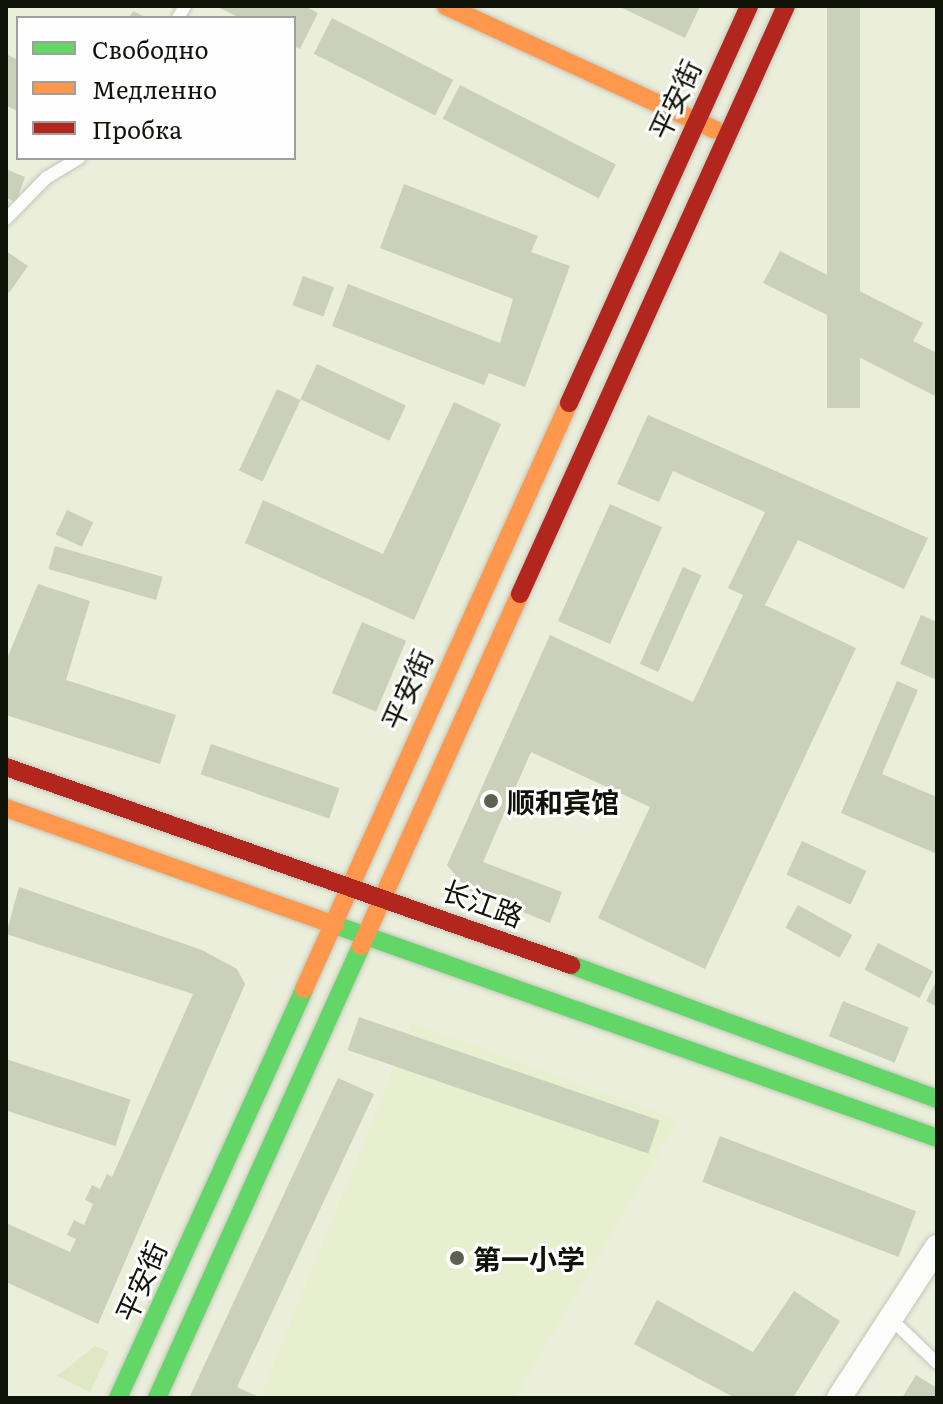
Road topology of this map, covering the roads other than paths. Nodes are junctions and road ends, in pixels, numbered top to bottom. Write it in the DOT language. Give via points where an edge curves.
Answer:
graph roads {
  1 [pos="446,6"];
  2 [pos="749,6"];
  3 [pos="786,6"];
  4 [pos="695,120"];
  5 [pos="726,136"];
  6 [pos="76,160"];
  7 [pos="6,219"];
  8 [pos="6,767"];
  9 [pos="6,808"];
  10 [pos="348,884"];
  11 [pos="384,896"];
  12 [pos="331,921"];
  13 [pos="367,934"];
  14 [pos="937,1099"];
  15 [pos="937,1138"];
  16 [pos="937,1247"];
  17 [pos="890,1318"];
  18 [pos="937,1363"];
  19 [pos="118,1398"];
  20 [pos="157,1398"];
  21 [pos="839,1398"];
  1 -- 4 [label="main road"];
  2 -- 4 [label="main road, 平安街"];
  3 -- 5 [label="main road"];
  4 -- 5 [label="main road"];
  4 -- 10 [label="main road, 平安街"];
  5 -- 11 [label="main road"];
  6 -- 7 [label="lane" via="46,178"];
  8 -- 10 [label="main road, 长江路"];
  9 -- 12 [label="main road"];
  10 -- 11 [label="main road, 长江路"];
  10 -- 12 [label="main road, 平安街"];
  11 -- 13 [label="main road"];
  11 -- 14 [label="main road, 长江路"];
  12 -- 13 [label="main road"];
  12 -- 19 [label="main road, 平安街"];
  13 -- 15 [label="main road"];
  13 -- 20 [label="main road"];
  16 -- 17 [label="street"];
  17 -- 18 [label="lane"];
  17 -- 21 [label="street"];
}
